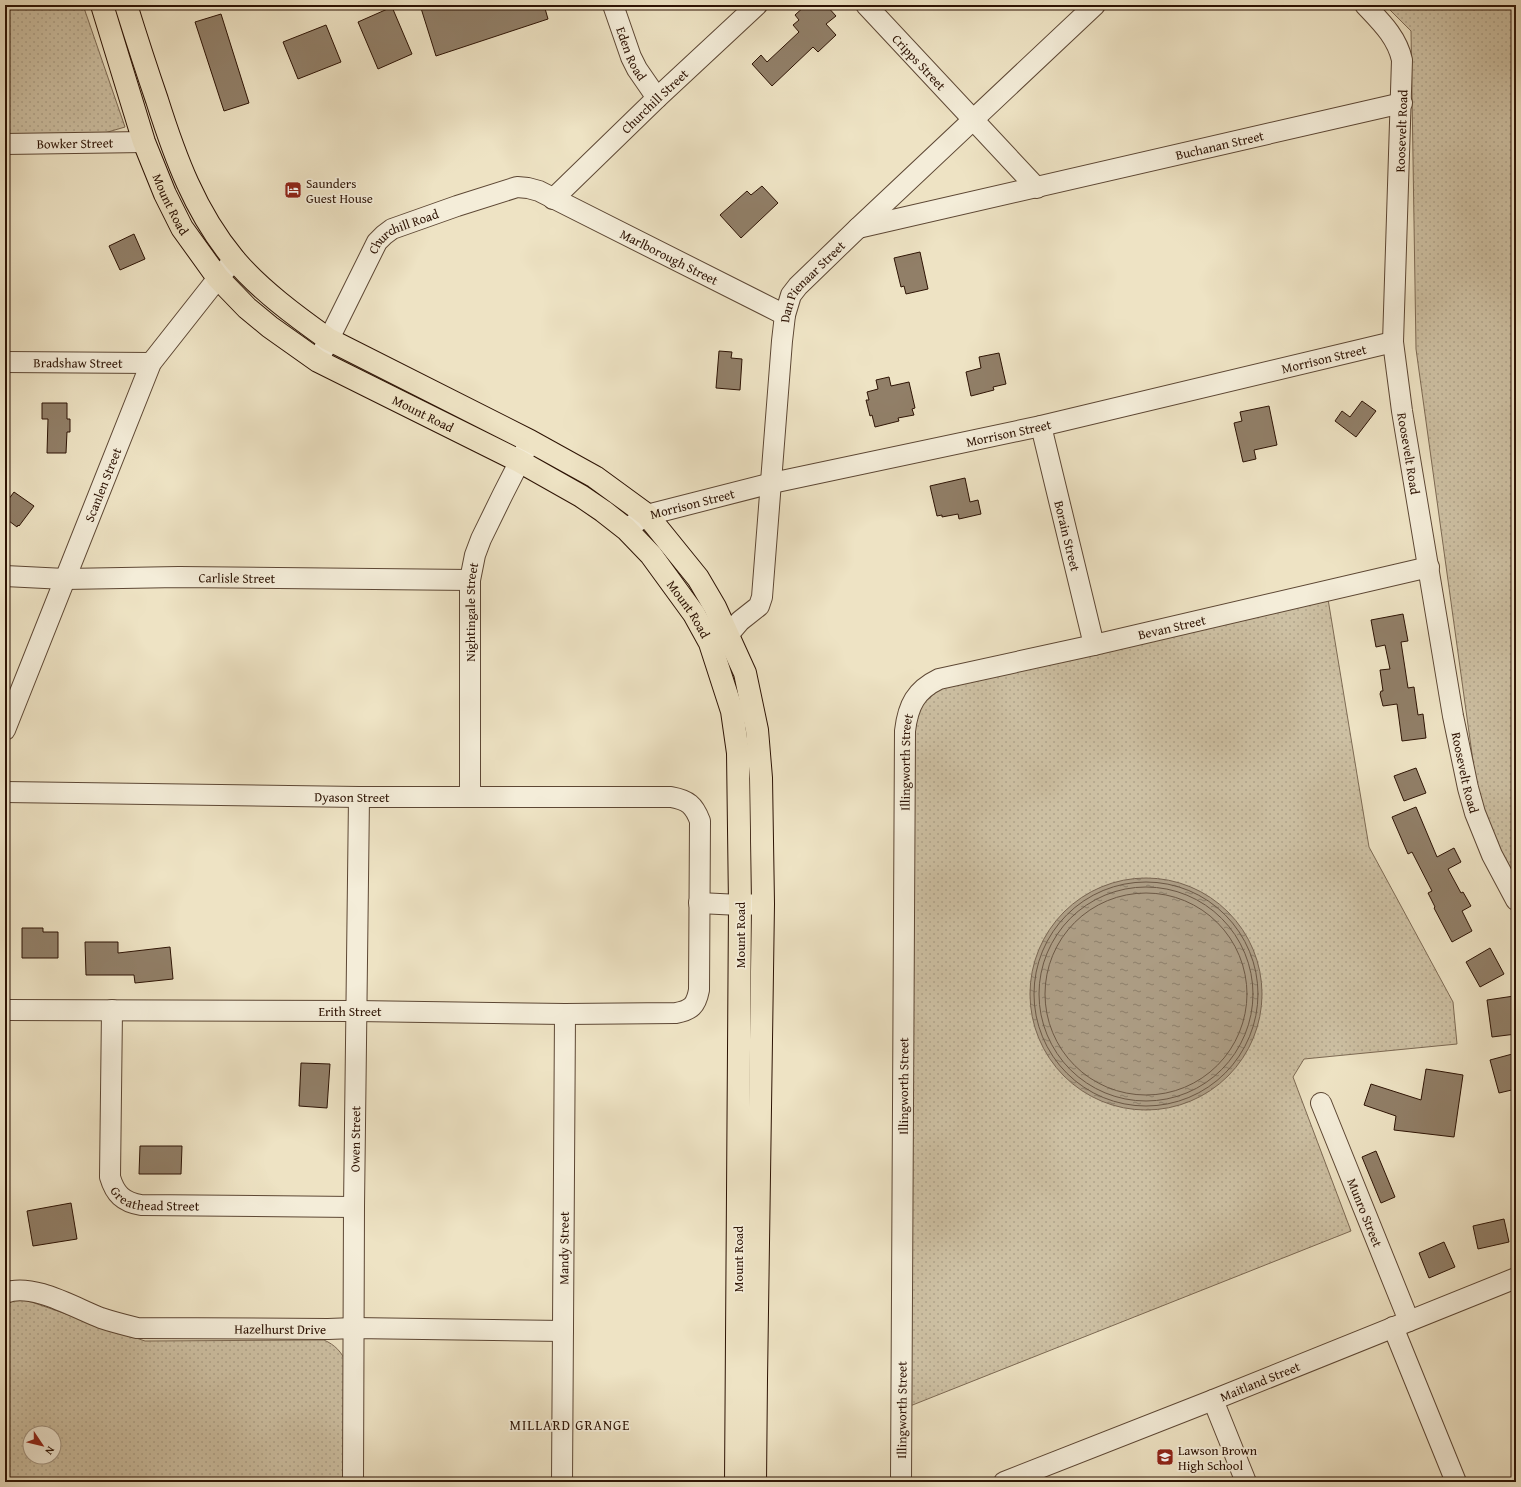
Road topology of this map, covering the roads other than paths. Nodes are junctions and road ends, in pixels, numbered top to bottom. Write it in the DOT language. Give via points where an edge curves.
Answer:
graph roads {
  1 [pos="102,5"];
  2 [pos="126,5"];
  3 [pos="613,5"];
  4 [pos="757,5"];
  5 [pos="866,5"];
  6 [pos="1095,5"];
  7 [pos="1365,5"];
  8 [pos="657,98"];
  9 [pos="1402,103"];
  10 [pos="974,119"];
  11 [pos="144,142"];
  12 [pos="5,144"];
  13 [pos="1037,188"];
  14 [pos="553,199"];
  15 [pos="858,228"];
  16 [pos="235,260"];
  17 [pos="218,278"];
  18 [pos="785,315"];
  19 [pos="328,339"];
  20 [pos="1393,342"];
  21 [pos="318,361"];
  22 [pos="5,362"];
  23 [pos="151,364"];
  24 [pos="1041,426"];
  25 [pos="530,441"];
  26 [pos="519,461"];
  27 [pos="772,483"];
  28 [pos="647,515"];
  29 [pos="626,529"];
  30 [pos="1429,567"];
  31 [pos="5,576"];
  32 [pos="65,578"];
  33 [pos="470,580"];
  34 [pos="719,639"];
  35 [pos="1094,645"];
  36 [pos="918,693"];
  37 [pos="5,730"];
  38 [pos="5,792"];
  39 [pos="470,796"];
  40 [pos="359,797"];
  41 [pos="1516,900"];
  42 [pos="699,903"];
  43 [pos="763,904"];
  44 [pos="740,905"];
  45 [pos="5,1010"];
  46 [pos="112,1010"];
  47 [pos="356,1011"];
  48 [pos="565,1014"];
  49 [pos="1321,1103"];
  50 [pos="354,1207"];
  51 [pos="1516,1278"];
  52 [pos="747,1292"];
  53 [pos="5,1293"];
  54 [pos="1401,1324"];
  55 [pos="354,1328"];
  56 [pos="563,1331"];
  57 [pos="1213,1400"];
  58 [pos="353,1482"];
  59 [pos="562,1482"];
  60 [pos="736,1482"];
  61 [pos="756,1482"];
  62 [pos="901,1482"];
  63 [pos="1004,1482"];
  64 [pos="1246,1482"];
  65 [pos="1456,1482"];
  1 -- 11 [label="main road, Mount Road"];
  2 -- 16 [label="main road, Mount Road" via="180,168 205,218"];
  3 -- 8 [label="street, Eden Road" via="634,63"];
  4 -- 8 [label="street, Churchill Street"];
  5 -- 10 [label="street, Cripps Street"];
  6 -- 10 [label="street, Dan Pienaar Street"];
  7 -- 9 [label="street, Roosevelt Road" via="1388,29 1400,49"];
  8 -- 14 [label="street, Churchill Street"];
  9 -- 13 [label="street, Buchanan Street"];
  9 -- 20 [label="street, Roosevelt Road"];
  10 -- 13 [label="street"];
  10 -- 15 [label="street, Dan Pienaar Street"];
  11 -- 12 [label="street, Bowker Street"];
  11 -- 17 [label="main road, Mount Road" via="182,228"];
  13 -- 15 [label="street, Buchanan Street"];
  14 -- 18 [label="street, Marlborough Street"];
  14 -- 19 [label="street, Churchill Road" via="528,188 517,188 392,229 377,242"];
  15 -- 18 [label="street, Dan Pienaar Street" via="798,286 791,295"];
  16 -- 17 [label="street, Scanlen Street"];
  16 -- 19 [label="main road, Mount Road" via="268,293"];
  17 -- 21 [label="main road, Mount Road" via="247,308"];
  17 -- 23 [label="street, Scanlen Street"];
  18 -- 27 [label="street, Dan Pienaar Street"];
  19 -- 21 [label="street, Churchill Road"];
  19 -- 25 [label="main road, Mount Road"];
  20 -- 24 [label="street, Morrison Street"];
  20 -- 30 [label="street, Roosevelt Road" via="1402,411"];
  21 -- 26 [label="main road, Mount Road"];
  22 -- 23 [label="street, Bradshaw Street"];
  23 -- 32 [label="street, Scanlen Street"];
  24 -- 27 [label="street, Morrison Street"];
  24 -- 35 [label="street, Borain Street"];
  25 -- 26 [label="street, Nightingale Street"];
  25 -- 28 [label="main road, Mount Road" via="595,478"];
  26 -- 29 [label="main road, Mount Road" via="581,496"];
  26 -- 33 [label="street, Nightingale Street" via="481,539"];
  27 -- 28 [label="street, Morrison Street"];
  27 -- 34 [label="street, Dan Pienaar Street" via="762,597 759,606"];
  28 -- 29 [label="street, Morrison Street"];
  28 -- 34 [label="main road, Mount Road" via="698,578 715,607"];
  29 -- 34 [label="main road, Mount Road" via="651,555 694,614"];
  30 -- 35 [label="street, Bevan Street"];
  30 -- 41 [label="street, Roosevelt Road" via="1452,709 1468,788 1492,855"];
  31 -- 32 [label="street, Carlisle Street"];
  32 -- 33 [label="street, Carlisle Street"];
  32 -- 37 [label="street, Scanlen Street"];
  33 -- 39 [label="street, Nightingale Street"];
  34 -- 43 [label="main road, Mount Road" via="745,674 757,730 761,778"];
  34 -- 44 [label="main road, Mount Road" via="738,753"];
  35 -- 36 [label="street, Bevan Street" via="939,679 929,683"];
  36 -- 62 [label="street, Illingworth Street" via="910,707 905,731"];
  38 -- 40 [label="street, Dyason Street"];
  39 -- 40 [label="street, Dyason Street"];
  39 -- 42 [label="street, Dyason Street" via="681,799 696,810 700,821"];
  40 -- 47 [label="street, Owen Street"];
  42 -- 44 [label="street"];
  42 -- 48 [label="street, Erith Street" via="699,990 694,1005 686,1011 676,1012"];
  43 -- 44 [label="street"];
  43 -- 52 [label="main road, Mount Road"];
  44 -- 52 [label="main road, Mount Road"];
  45 -- 46 [label="street, Erith Street"];
  46 -- 47 [label="street, Erith Street"];
  46 -- 50 [label="street, Greathead Street" via="110,1177 113,1187 121,1197 141,1205"];
  47 -- 48 [label="street, Erith Street"];
  47 -- 50 [label="street, Owen Street"];
  48 -- 56 [label="street, Mandy Street"];
  49 -- 54 [label="street, Munro Street"];
  50 -- 55 [label="street, Owen Street"];
  51 -- 54 [label="street, Maitland Street"];
  52 -- 60 [label="main road, Mount Road"];
  52 -- 61 [label="main road, Mount Road"];
  53 -- 55 [label="street, Hazelhurst Drive" via="22,1289 35,1291 100,1318 137,1328"];
  54 -- 57 [label="street, Maitland Street"];
  54 -- 65 [label="street, Munro Street"];
  55 -- 56 [label="street, Hazelhurst Drive"];
  55 -- 58 [label="street, Owen Street"];
  56 -- 59 [label="street, Mandy Street"];
  57 -- 63 [label="street, Maitland Street"];
  57 -- 64 [label="street"];
}
